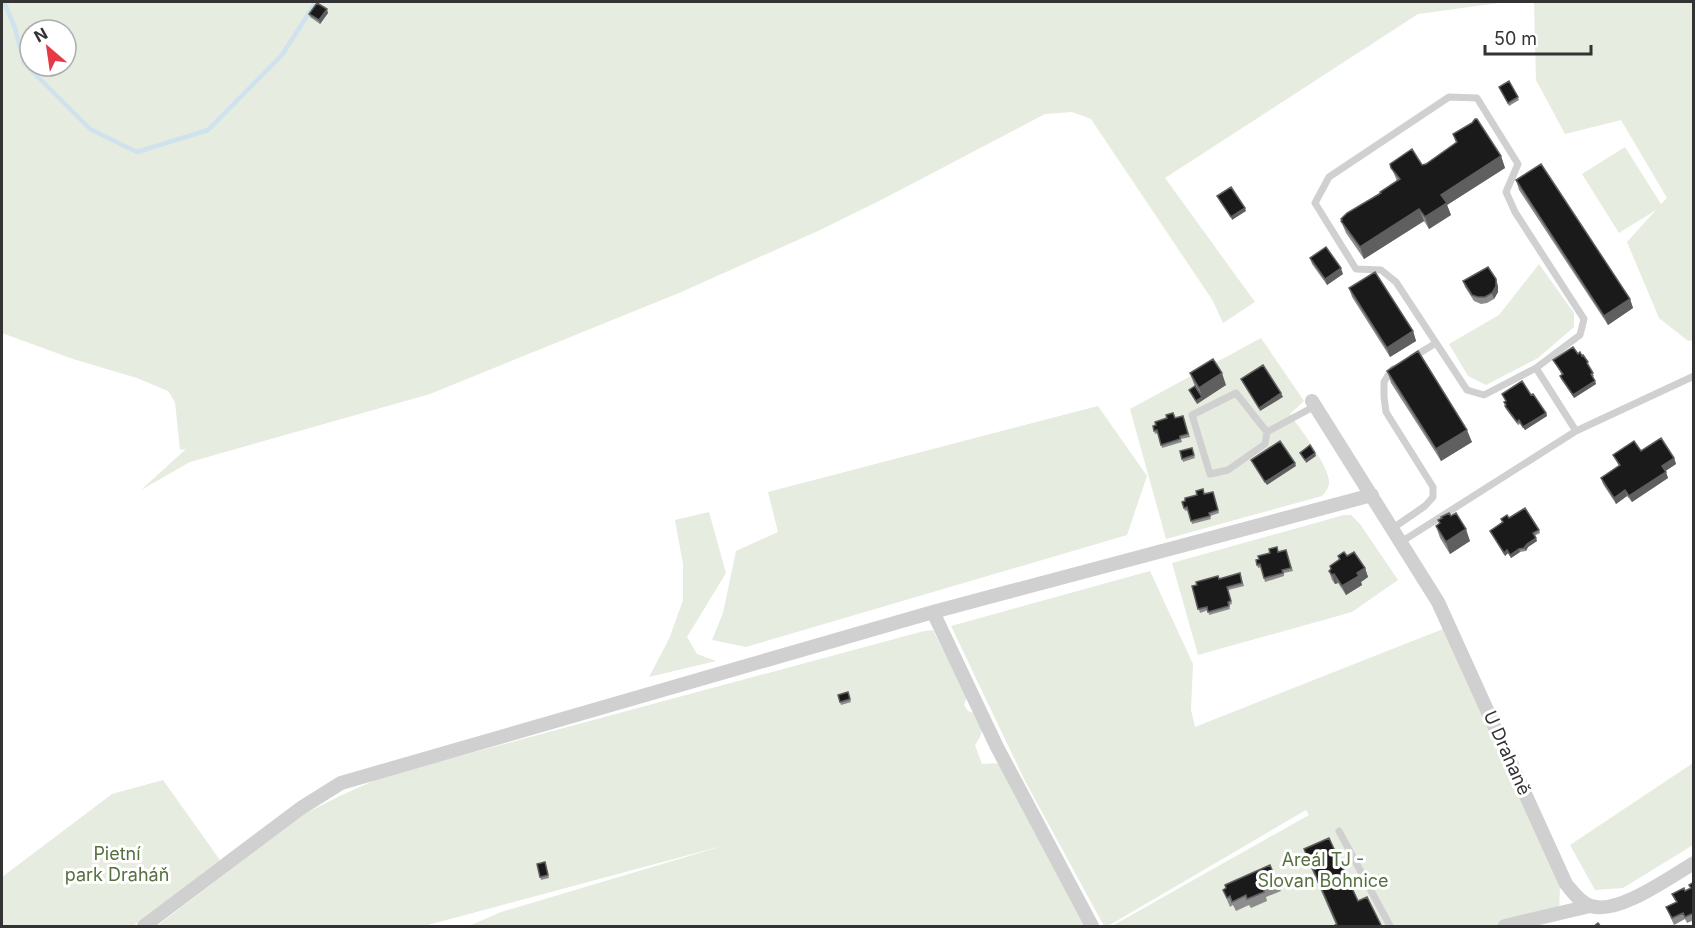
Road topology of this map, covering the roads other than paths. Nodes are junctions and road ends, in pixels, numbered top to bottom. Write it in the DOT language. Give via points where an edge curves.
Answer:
graph roads {
  1 [pos="1436,343"];
  2 [pos="1408,360"];
  3 [pos="1399,366"];
  4 [pos="1536,368"];
  5 [pos="1694,376"];
  6 [pos="1314,403"];
  7 [pos="1576,431"];
  8 [pos="1267,432"];
  9 [pos="1372,495"];
  10 [pos="1393,528"];
  11 [pos="1401,542"];
  12 [pos="933,612"];
  13 [pos="1339,831"];
  14 [pos="1694,863"];
  15 [pos="1590,906"];
  16 [pos="144,927"];
  17 [pos="1092,927"];
  18 [pos="1390,927"];
  19 [pos="1505,927"];
  1 -- 2 [label="lane"];
  1 -- 4 [label="lane" via="1467,390 1484,395"];
  1 -- 4 [label="lane" via="1396,282 1381,270 1356,269 1314,203 1329,177 1449,97 1477,98 1518,164 1506,192 1510,202 1584,319 1580,335"];
  3 -- 10 [label="lane" via="1384,382 1386,412 1433,487 1433,497"];
  4 -- 7 [label="lane"];
  5 -- 7 [label="lane"];
  6 -- 8 [label="lane"];
  6 -- 9 [label="street, U Drahaně"];
  7 -- 11 [label="lane"];
  8 -- 8 [label="lane" via="1236,393 1192,415 1210,474 1228,470 1264,444"];
  9 -- 10 [label="street, U Drahaně"];
  9 -- 12 [label="street"];
  10 -- 11 [label="street, U Drahaně"];
  11 -- 15 [label="street, U Drahaně" via="1438,602 1566,884"];
  12 -- 16 [label="street" via="341,783 301,808"];
  12 -- 17 [label="street" via="997,747"];
  13 -- 18 [label="lane"];
  14 -- 15 [label="street" via="1625,903 1608,908"];
  15 -- 19 [label="street"];
}
